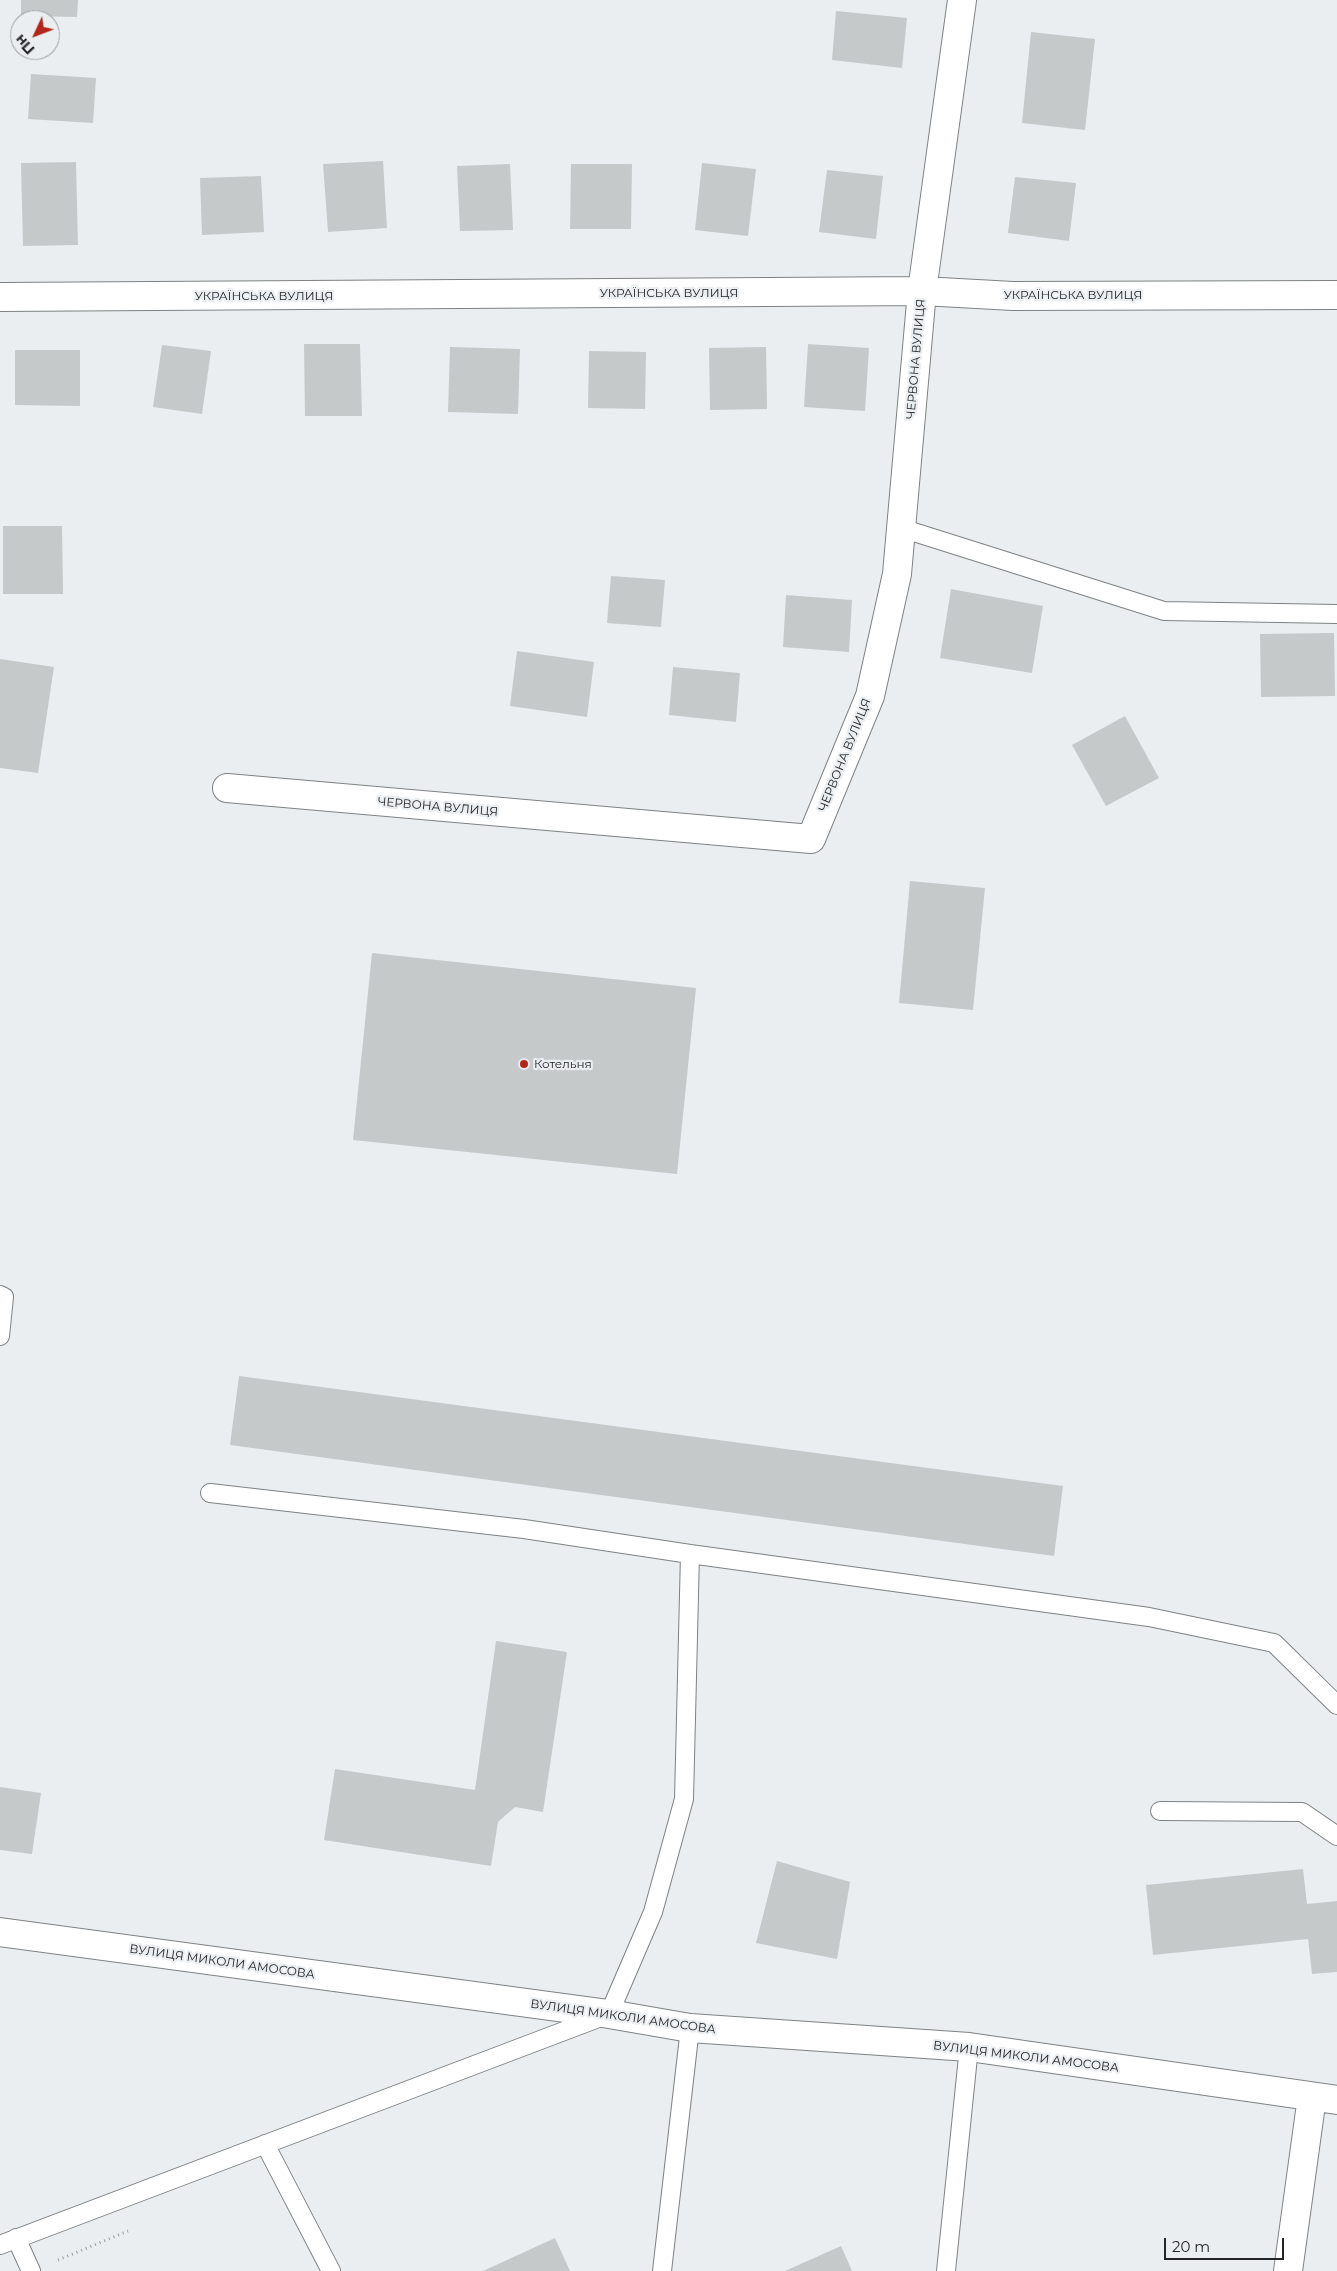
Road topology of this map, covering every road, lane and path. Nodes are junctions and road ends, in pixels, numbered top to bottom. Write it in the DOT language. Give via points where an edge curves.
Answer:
graph roads {
  1 [pos="962,0"];
  2 [pos="922,291"];
  3 [pos="1337,295"];
  4 [pos="0,298"];
  5 [pos="901,528"];
  6 [pos="1337,614"];
  7 [pos="227,788"];
  8 [pos="0,1295"];
  9 [pos="0,1336"];
  10 [pos="210,1493"];
  11 [pos="690,1554"];
  12 [pos="1337,1705"];
  13 [pos="1160,1811"];
  14 [pos="1337,1836"];
  15 [pos="0,1932"];
  16 [pos="609,2014"];
  17 [pos="690,2028"];
  18 [pos="969,2047"];
  19 [pos="1324,2099"];
  20 [pos="265,2144"];
  21 [pos="8,2242"];
  22 [pos="31,2271"];
  23 [pos="332,2271"];
  24 [pos="662,2271"];
  25 [pos="946,2271"];
  26 [pos="1288,2271"];
  1 -- 2 [label="street, ЧЕРВОНА ВУЛИЦЯ"];
  2 -- 3 [label="street, УКРАЇНСЬКА ВУЛИЦЯ" via="1013,296"];
  2 -- 4 [label="street, УКРАЇНСЬКА ВУЛИЦЯ"];
  2 -- 5 [label="street, ЧЕРВОНА ВУЛИЦЯ"];
  5 -- 6 [label="lane" via="1164,611"];
  5 -- 7 [label="street, ЧЕРВОНА ВУЛИЦЯ" via="897,574 870,696 811,839"];
  8 -- 9 [label="lane" via="4,1297"];
  10 -- 11 [label="lane" via="524,1529"];
  11 -- 12 [label="lane" via="1149,1616 1274,1643"];
  11 -- 16 [label="lane" via="684,1799 653,1912"];
  13 -- 14 [label="lane" via="1302,1812"];
  15 -- 16 [label="street, ВУЛИЦЯ МИКОЛИ АМОСОВА"];
  16 -- 17 [label="street, ВУЛИЦЯ МИКОЛИ АМОСОВА"];
  16 -- 20 [label="lane"];
  17 -- 18 [label="street, ВУЛИЦЯ МИКОЛИ АМОСОВА"];
  17 -- 24 [label="lane"];
  18 -- 19 [label="street, ВУЛИЦЯ МИКОЛИ АМОСОВА"];
  18 -- 25 [label="lane"];
  19 -- 26 [label="street"];
  20 -- 21 [label="lane"];
  20 -- 23 [label="lane"];
  21 -- 22 [label="lane"];
}
